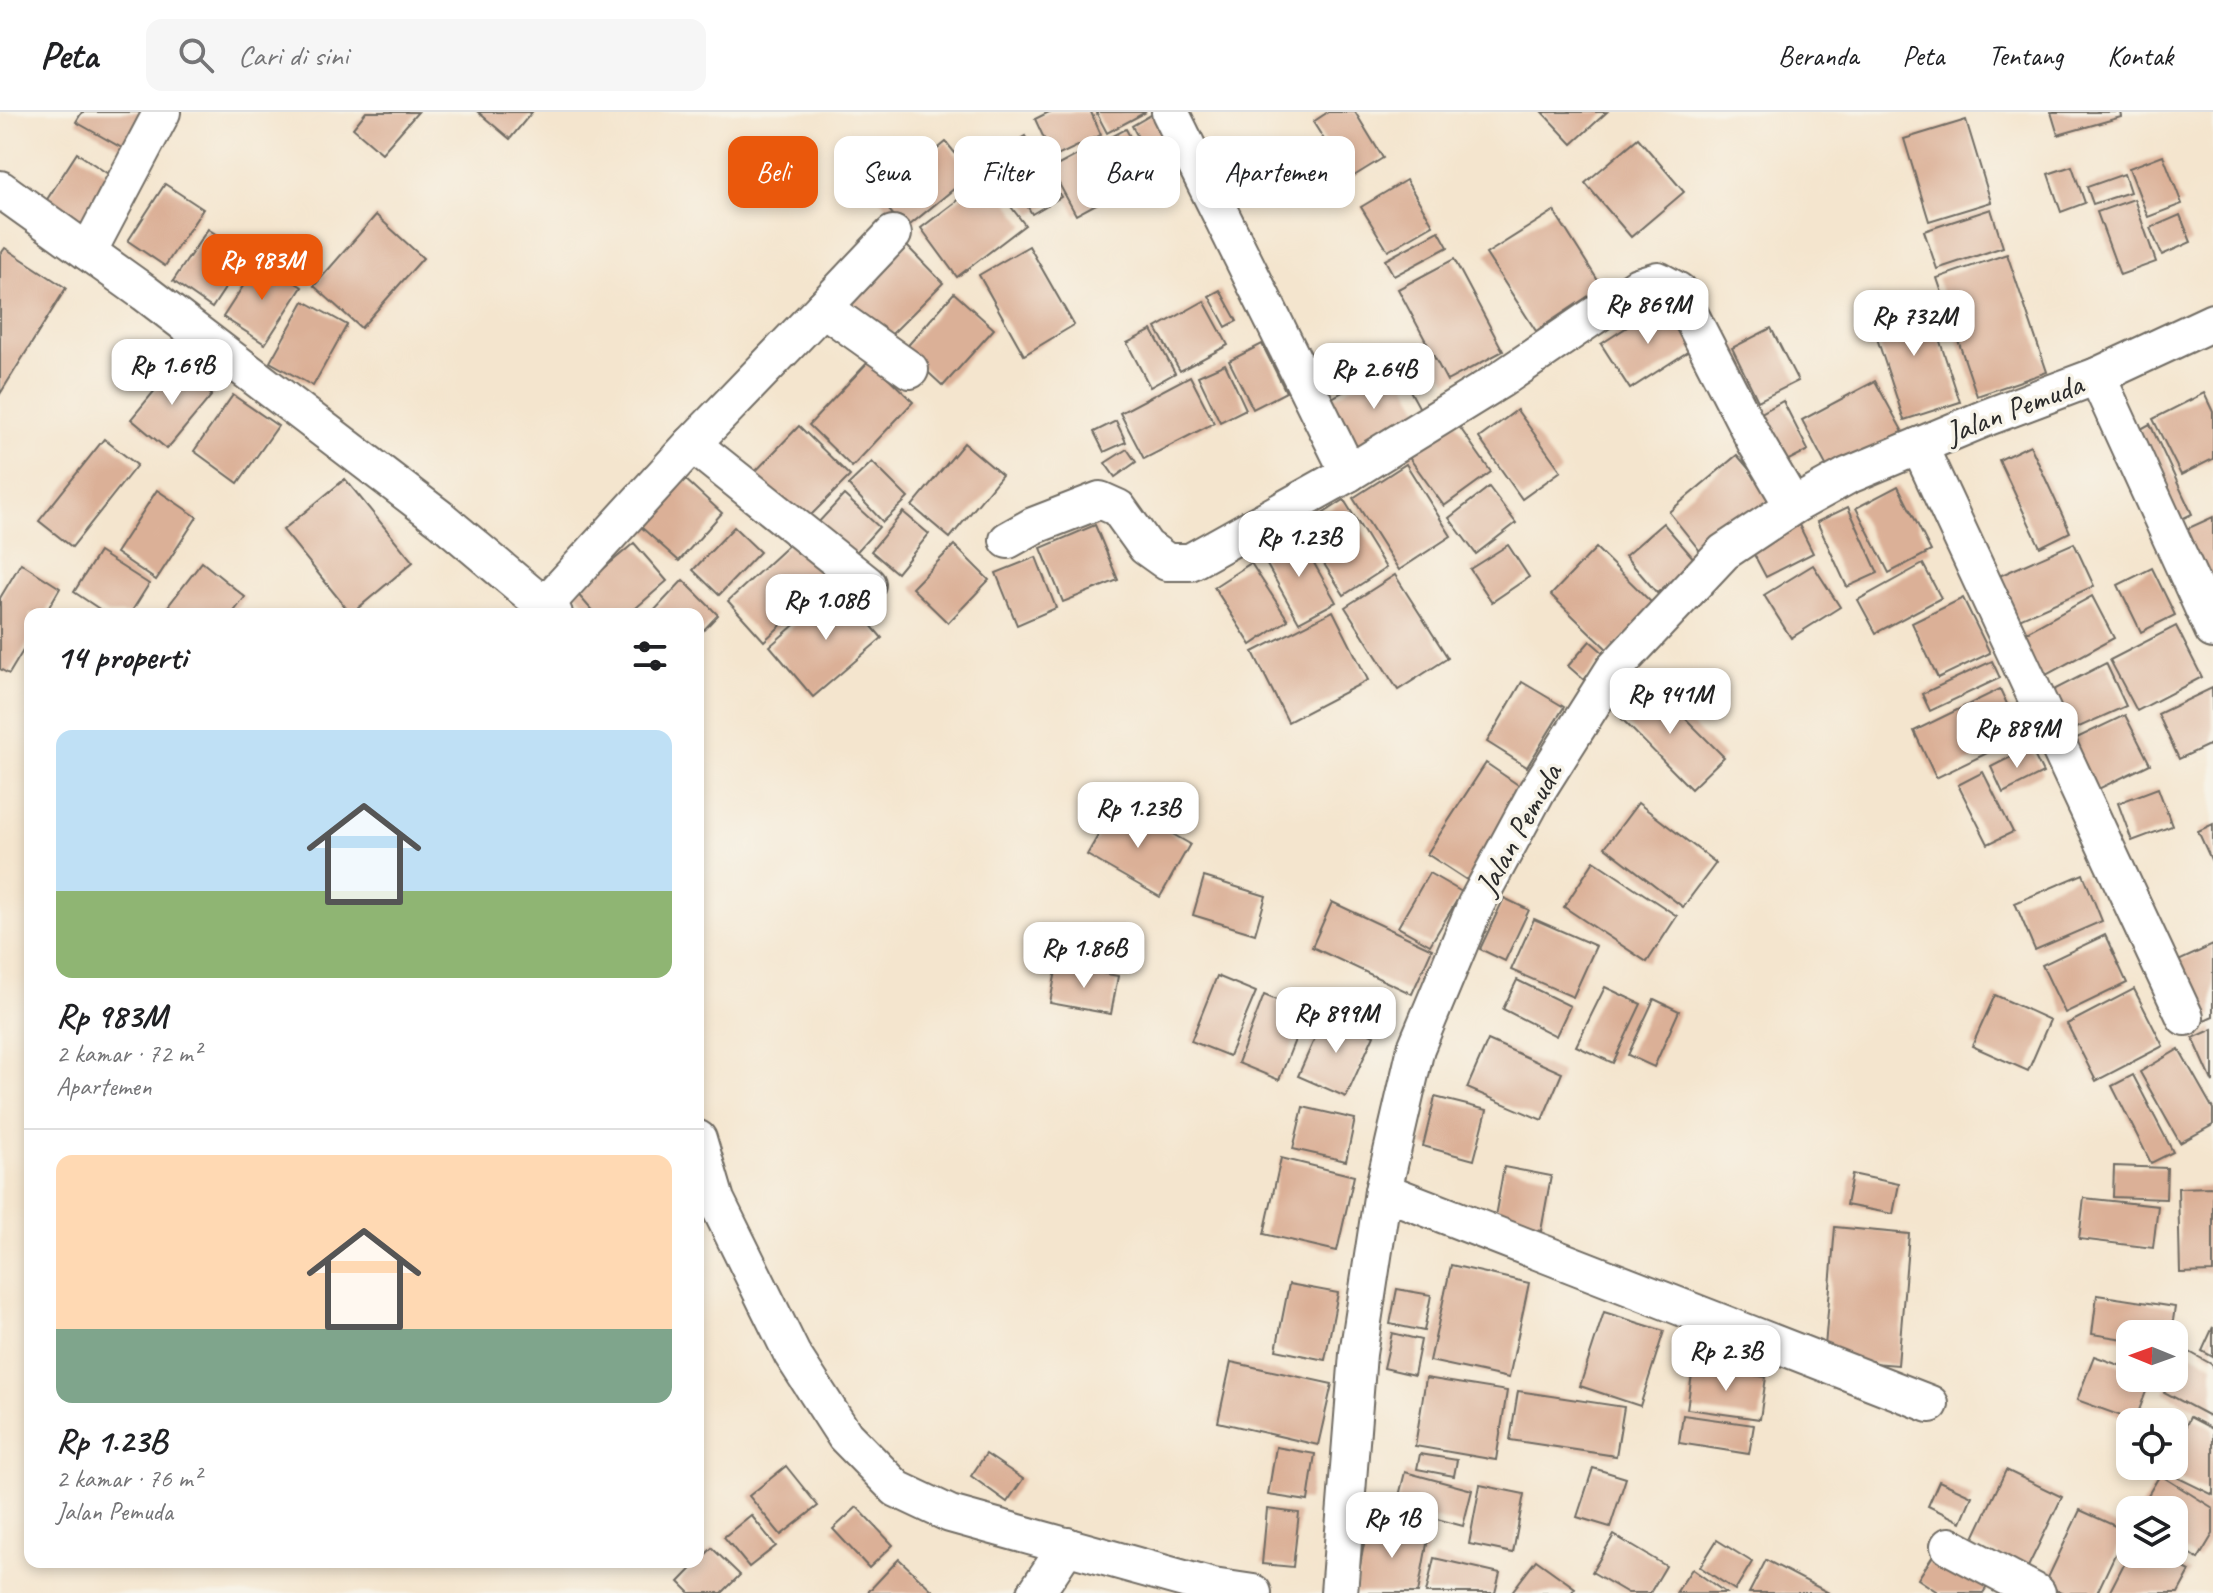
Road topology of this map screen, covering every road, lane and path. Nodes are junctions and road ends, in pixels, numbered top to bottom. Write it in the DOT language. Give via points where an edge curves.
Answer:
graph roads {
  1 [pos="162,112"];
  2 [pos="1170,112"];
  3 [pos="0,189"];
  4 [pos="893,234"];
  5 [pos="88,252"];
  6 [pos="823,308"];
  7 [pos="2213,322"];
  8 [pos="910,370"];
  9 [pos="2097,376"];
  10 [pos="692,444"];
  11 [pos="1919,446"];
  12 [pos="1349,473"];
  13 [pos="1793,506"];
  14 [pos="1008,540"];
  15 [pos="867,584"];
  16 [pos="548,608"];
  17 [pos="552,608"];
  18 [pos="2213,630"];
  19 [pos="2185,1017"];
  20 [pos="704,1159"];
  21 [pos="1383,1191"];
  22 [pos="1930,1404"];
  23 [pos="1067,1546"];
  24 [pos="1949,1546"];
  25 [pos="1036,1593"];
  26 [pos="1253,1593"];
  27 [pos="1339,1593"];
  28 [pos="2037,1593"];
  1 -- 5 [label="street"];
  2 -- 12 [label="street"];
  3 -- 5 [label="street"];
  4 -- 6 [label="street"];
  5 -- 16 [label="street" via="441,519"];
  6 -- 8 [label="street"];
  6 -- 10 [label="street"];
  7 -- 9 [label="street, Jalan Pemuda"];
  9 -- 11 [label="street, Jalan Pemuda"];
  9 -- 18 [label="street"];
  10 -- 15 [label="street"];
  10 -- 17 [label="street"];
  11 -- 13 [label="street, Jalan Pemuda"];
  11 -- 19 [label="street"];
  12 -- 13 [label="street" via="1638,286 1658,280 1678,291"];
  12 -- 14 [label="street" via="1190,562 1167,562 1146,547 1118,508 1100,500"];
  13 -- 21 [label="street, Jalan Pemuda" via="1724,552 1614,669 1537,791 1476,904 1416,1048"];
  20 -- 23 [label="street" via="716,1200 792,1354 845,1436 897,1489 950,1514"];
  21 -- 22 [label="street"];
  21 -- 27 [label="street, Jalan Pemuda" via="1358,1354"];
  23 -- 25 [label="street"];
  23 -- 26 [label="street"];
  24 -- 28 [label="street"];
}
